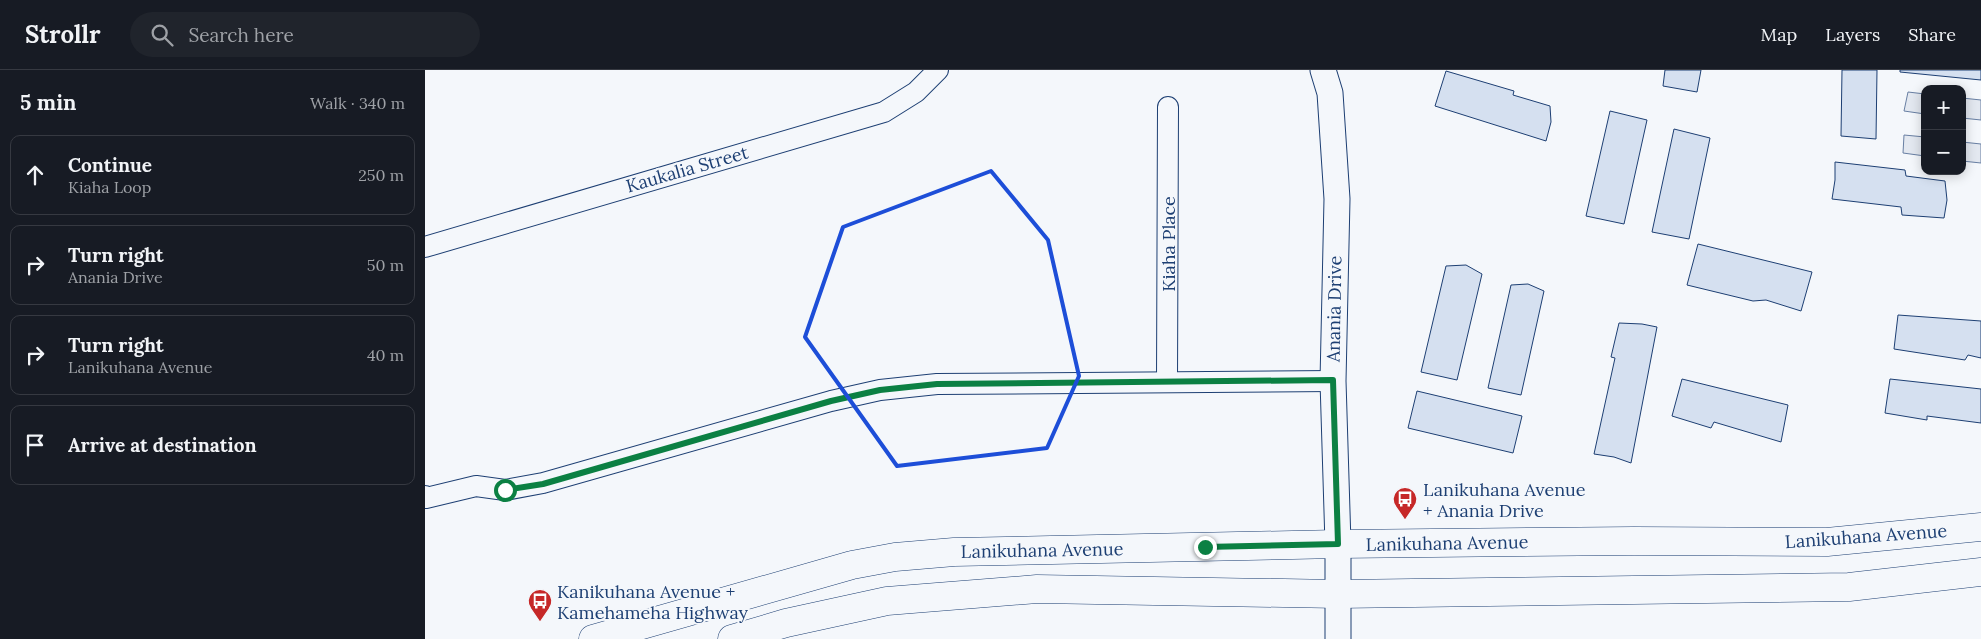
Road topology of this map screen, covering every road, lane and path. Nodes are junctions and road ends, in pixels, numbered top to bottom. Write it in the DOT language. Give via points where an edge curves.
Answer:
graph roads {
  1 [pos="937,70"];
  2 [pos="1323,70"];
  3 [pos="1168,107"];
  4 [pos="425,247"];
  5 [pos="1333,380"];
  6 [pos="1167,381"];
  7 [pos="425,496"];
  8 [pos="1981,527"];
  9 [pos="1338,544"];
  10 [pos="1981,572"];
  11 [pos="1338,594"];
  12 [pos="593,639"];
  13 [pos="732,639"];
  14 [pos="1338,639"];
  1 -- 4 [label="street, Kaukalia Street" via="916,92 884,112"];
  2 -- 5 [label="street, Anania Drive" via="1330,93 1337,199"];
  3 -- 6 [label="street, Kiaha Place"];
  5 -- 6 [label="street"];
  5 -- 9 [label="street, Anania Drive"];
  6 -- 7 [label="street" via="937,384 880,390 831,401 543,484 505,490 476,486"];
  8 -- 9 [label="main road, Lanikuhana Avenue" via="1827,542"];
  9 -- 11 [label="street, Anania Drive"];
  9 -- 12 [label="main road, Lanikuhana Avenue" via="953,552 895,557 852,565"];
  10 -- 11 [label="main road" via="1849,587"];
  11 -- 13 [label="main road" via="1037,589 887,601 786,623"];
  11 -- 14 [label="street, Anania Drive"];
}
